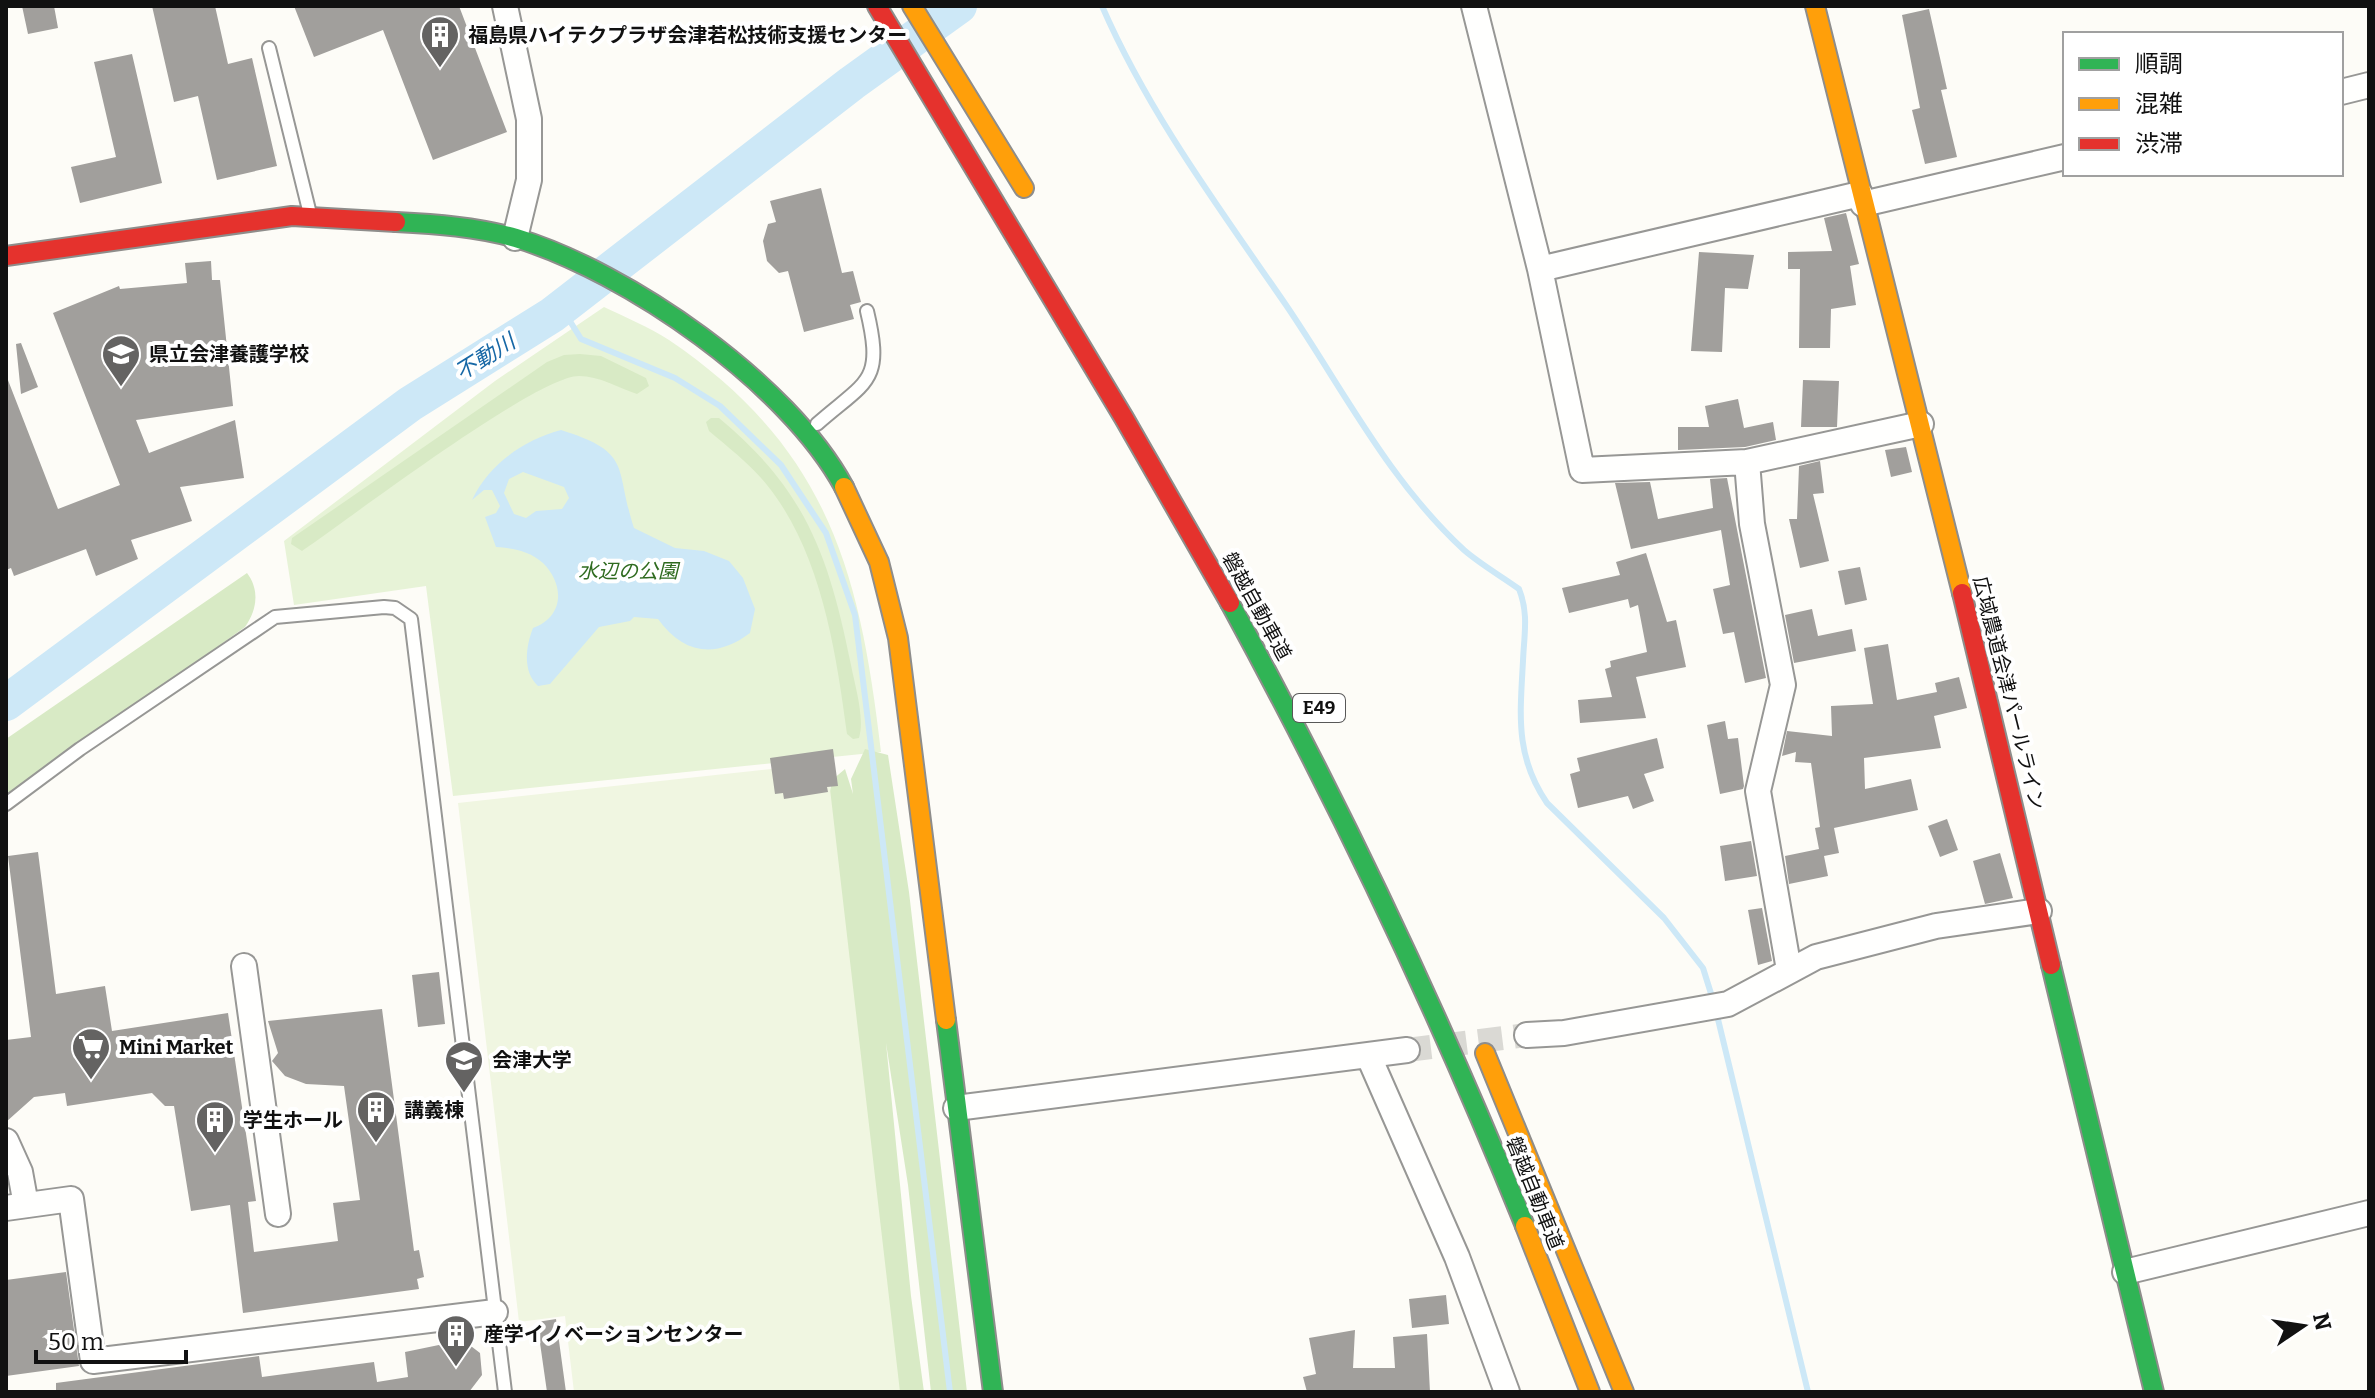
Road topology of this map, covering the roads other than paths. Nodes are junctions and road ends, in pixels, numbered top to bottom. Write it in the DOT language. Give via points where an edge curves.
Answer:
graph roads {
  1 [pos="505,6"];
  2 [pos="912,6"];
  3 [pos="1474,6"];
  4 [pos="1815,6"];
  5 [pos="881,13"];
  6 [pos="269,48"];
  7 [pos="2369,85"];
  8 [pos="2343,92"];
  9 [pos="2063,157"];
  10 [pos="1862,199"];
  11 [pos="1034,205"];
  12 [pos="311,217"];
  13 [pos="515,238"];
  14 [pos="6,256"];
  15 [pos="1540,269"];
  16 [pos="867,311"];
  17 [pos="817,424"];
  18 [pos="1921,424"];
  19 [pos="1747,462"];
  20 [pos="6,804"];
  21 [pos="2039,911"];
  22 [pos="244,966"];
  23 [pos="1789,970"];
  24 [pos="1477,1032"];
  25 [pos="1527,1035"];
  26 [pos="1407,1050"];
  27 [pos="1369,1057"];
  28 [pos="956,1108"];
  29 [pos="6,1141"];
  30 [pos="16,1206"];
  31 [pos="2369,1213"];
  32 [pos="278,1214"];
  33 [pos="2125,1272"];
  34 [pos="495,1312"];
  35 [pos="505,1392"];
  36 [pos="993,1392"];
  37 [pos="1507,1392"];
  38 [pos="1590,1392"];
  39 [pos="1624,1392"];
  40 [pos="2154,1392"];
  1 -- 13 [label="street" via="529,119 529,180"];
  2 -- 11 [label="main road"];
  3 -- 15 [label="street"];
  4 -- 10 [label="main road, 広域農道会津パールライン"];
  5 -- 38 [label="main road, 磐越自動車道 / E49" via="1180,512 1311,755 1444,1034"];
  6 -- 12 [label="lane"];
  7 -- 8 [label="street"];
  9 -- 10 [label="street"];
  10 -- 15 [label="street"];
  10 -- 18 [label="main road, 広域農道会津パールライン"];
  12 -- 13 [label="main road" via="449,225"];
  12 -- 14 [label="main road"];
  13 -- 28 [label="main road" via="570,259 699,334 783,405 838,475 867,533 898,638"];
  15 -- 19 [label="street" via="1582,470"];
  16 -- 17 [label="lane" via="875,366 868,379"];
  18 -- 19 [label="street"];
  18 -- 21 [label="main road, 広域農道会津パールライン"];
  19 -- 23 [label="street" via="1752,524 1783,685 1758,791"];
  20 -- 34 [label="lane" via="275,617 384,607 411,619"];
  21 -- 23 [label="street" via="1936,926 1816,957"];
  21 -- 33 [label="main road, 広域農道会津パールライン"];
  22 -- 32 [label="street"];
  23 -- 25 [label="street" via="1728,1004"];
  24 -- 39 [label="main road, 磐越自動車道"];
  26 -- 27 [label="street"];
  27 -- 28 [label="street"];
  27 -- 37 [label="street" via="1457,1257"];
  28 -- 36 [label="main road"];
  29 -- 30 [label="street" via="20,1172"];
  30 -- 34 [label="street" via="71,1199 93,1361"];
  31 -- 33 [label="street"];
  33 -- 40 [label="main road, 広域農道会津パールライン"];
  34 -- 35 [label="lane"];
}
